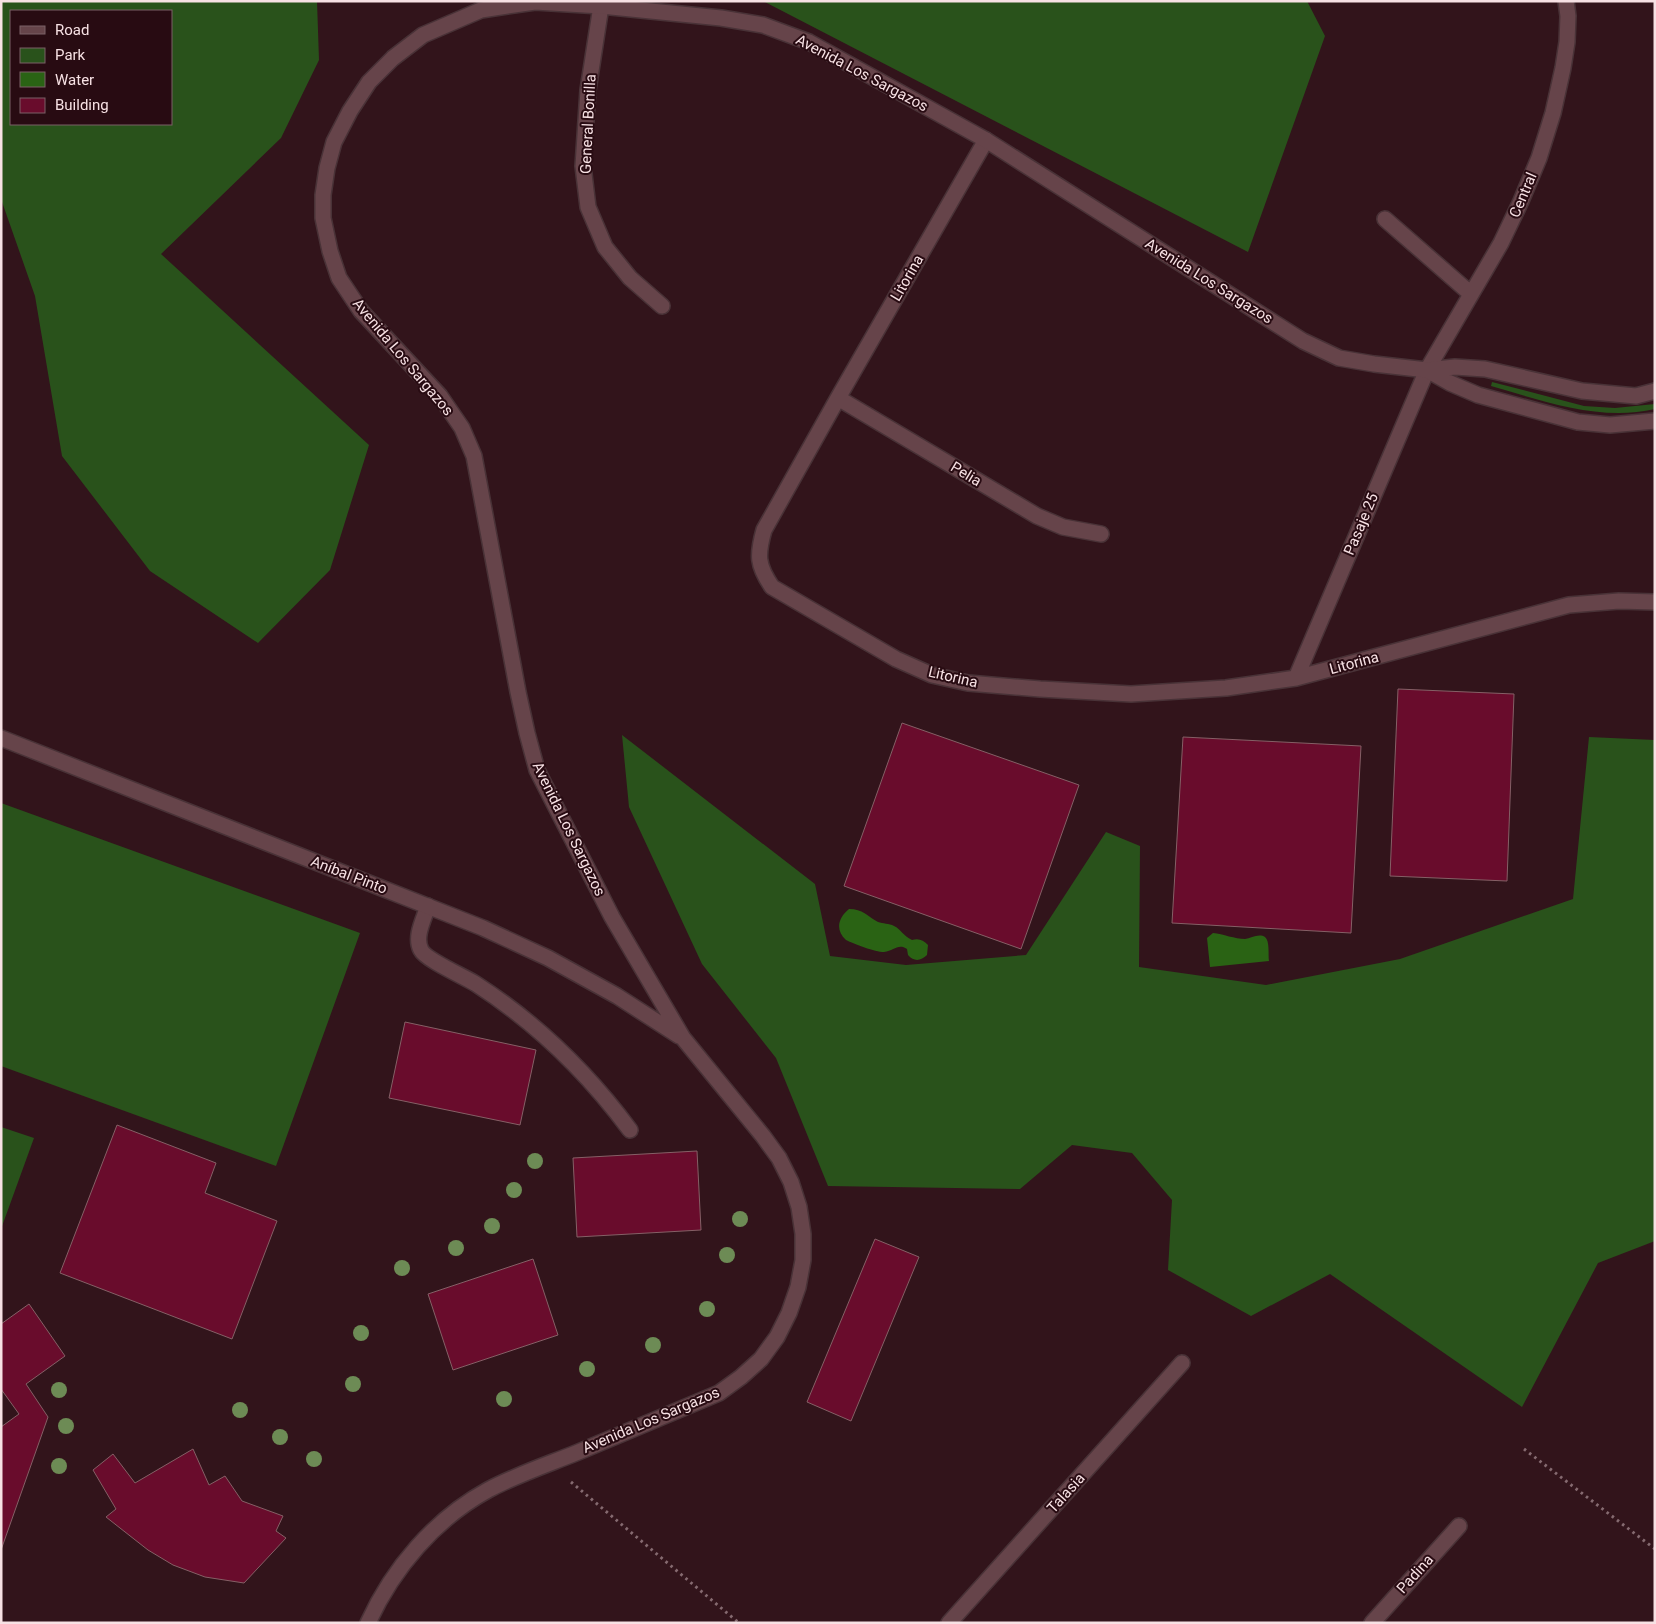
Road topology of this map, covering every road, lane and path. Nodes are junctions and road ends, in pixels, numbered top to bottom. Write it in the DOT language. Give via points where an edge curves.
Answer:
graph roads {
  1 [pos="1566,1"];
  2 [pos="601,6"];
  3 [pos="986,140"];
  4 [pos="1385,219"];
  5 [pos="1471,294"];
  6 [pos="662,306"];
  7 [pos="1427,370"];
  8 [pos="1655,392"];
  9 [pos="838,398"];
  10 [pos="1655,421"];
  11 [pos="1101,534"];
  12 [pos="1655,602"];
  13 [pos="1296,678"];
  14 [pos="1,738"];
  15 [pos="428,906"];
  16 [pos="683,1038"];
  17 [pos="630,1130"];
  18 [pos="1182,1363"];
  19 [pos="1524,1449"];
  20 [pos="550,1464"];
  21 [pos="1459,1526"];
  22 [pos="1655,1549"];
  23 [pos="368,1623"];
  24 [pos="739,1623"];
  25 [pos="949,1623"];
  26 [pos="1372,1623"];
  1 -- 5 [label="street, Central" via="1567,42 1563,68 1539,158 1501,243"];
  2 -- 3 [label="street, Avenida Los Sargazos" via="763,25 809,42"];
  2 -- 6 [label="street, General Bonilla" via="588,90 582,166 588,207 605,247 630,278"];
  2 -- 16 [label="street, Avenida Los Sargazos" via="535,2 480,10 423,35 369,82 350,111 334,142 326,168 323,218 339,278 361,311 440,396 462,428 474,456 518,692 538,770 612,918"];
  3 -- 7 [label="street, Avenida Los Sargazos" via="1303,341 1339,358"];
  3 -- 9 [label="street, Litorina"];
  4 -- 5 [label="street"];
  5 -- 7 [label="street, Central"];
  7 -- 8 [label="street, Avenida Los Sargazos" via="1455,367 1485,369 1582,391 1636,396"];
  7 -- 10 [label="street, Avenida Los Sargazos" via="1478,395 1578,422 1610,425"];
  7 -- 13 [label="street, Pasaje 25"];
  9 -- 11 [label="street, Pelia" via="1037,516 1063,527"];
  9 -- 13 [label="street, Litorina" via="764,530 759,563 772,587 896,659 932,675 968,683 1131,694 1226,688"];
  12 -- 13 [label="street, Litorina" via="1570,605"];
  14 -- 15 [label="street, Aníbal Pinto"];
  15 -- 16 [label="street, Aníbal Pinto" via="548,958"];
  15 -- 17 [label="street" via="419,938 424,955 515,1011 552,1042 586,1075"];
  16 -- 20 [label="street, Avenida Los Sargazos" via="763,1136 791,1182 803,1234 798,1287 777,1337 741,1378 719,1393"];
  18 -- 25 [label="street, Talasia"];
  19 -- 22 [label="path"];
  20 -- 23 [label="street, Avenida Los Sargazos" via="487,1490 432,1531 390,1581"];
  20 -- 24 [label="path"];
  21 -- 26 [label="street, Padina"];
}
